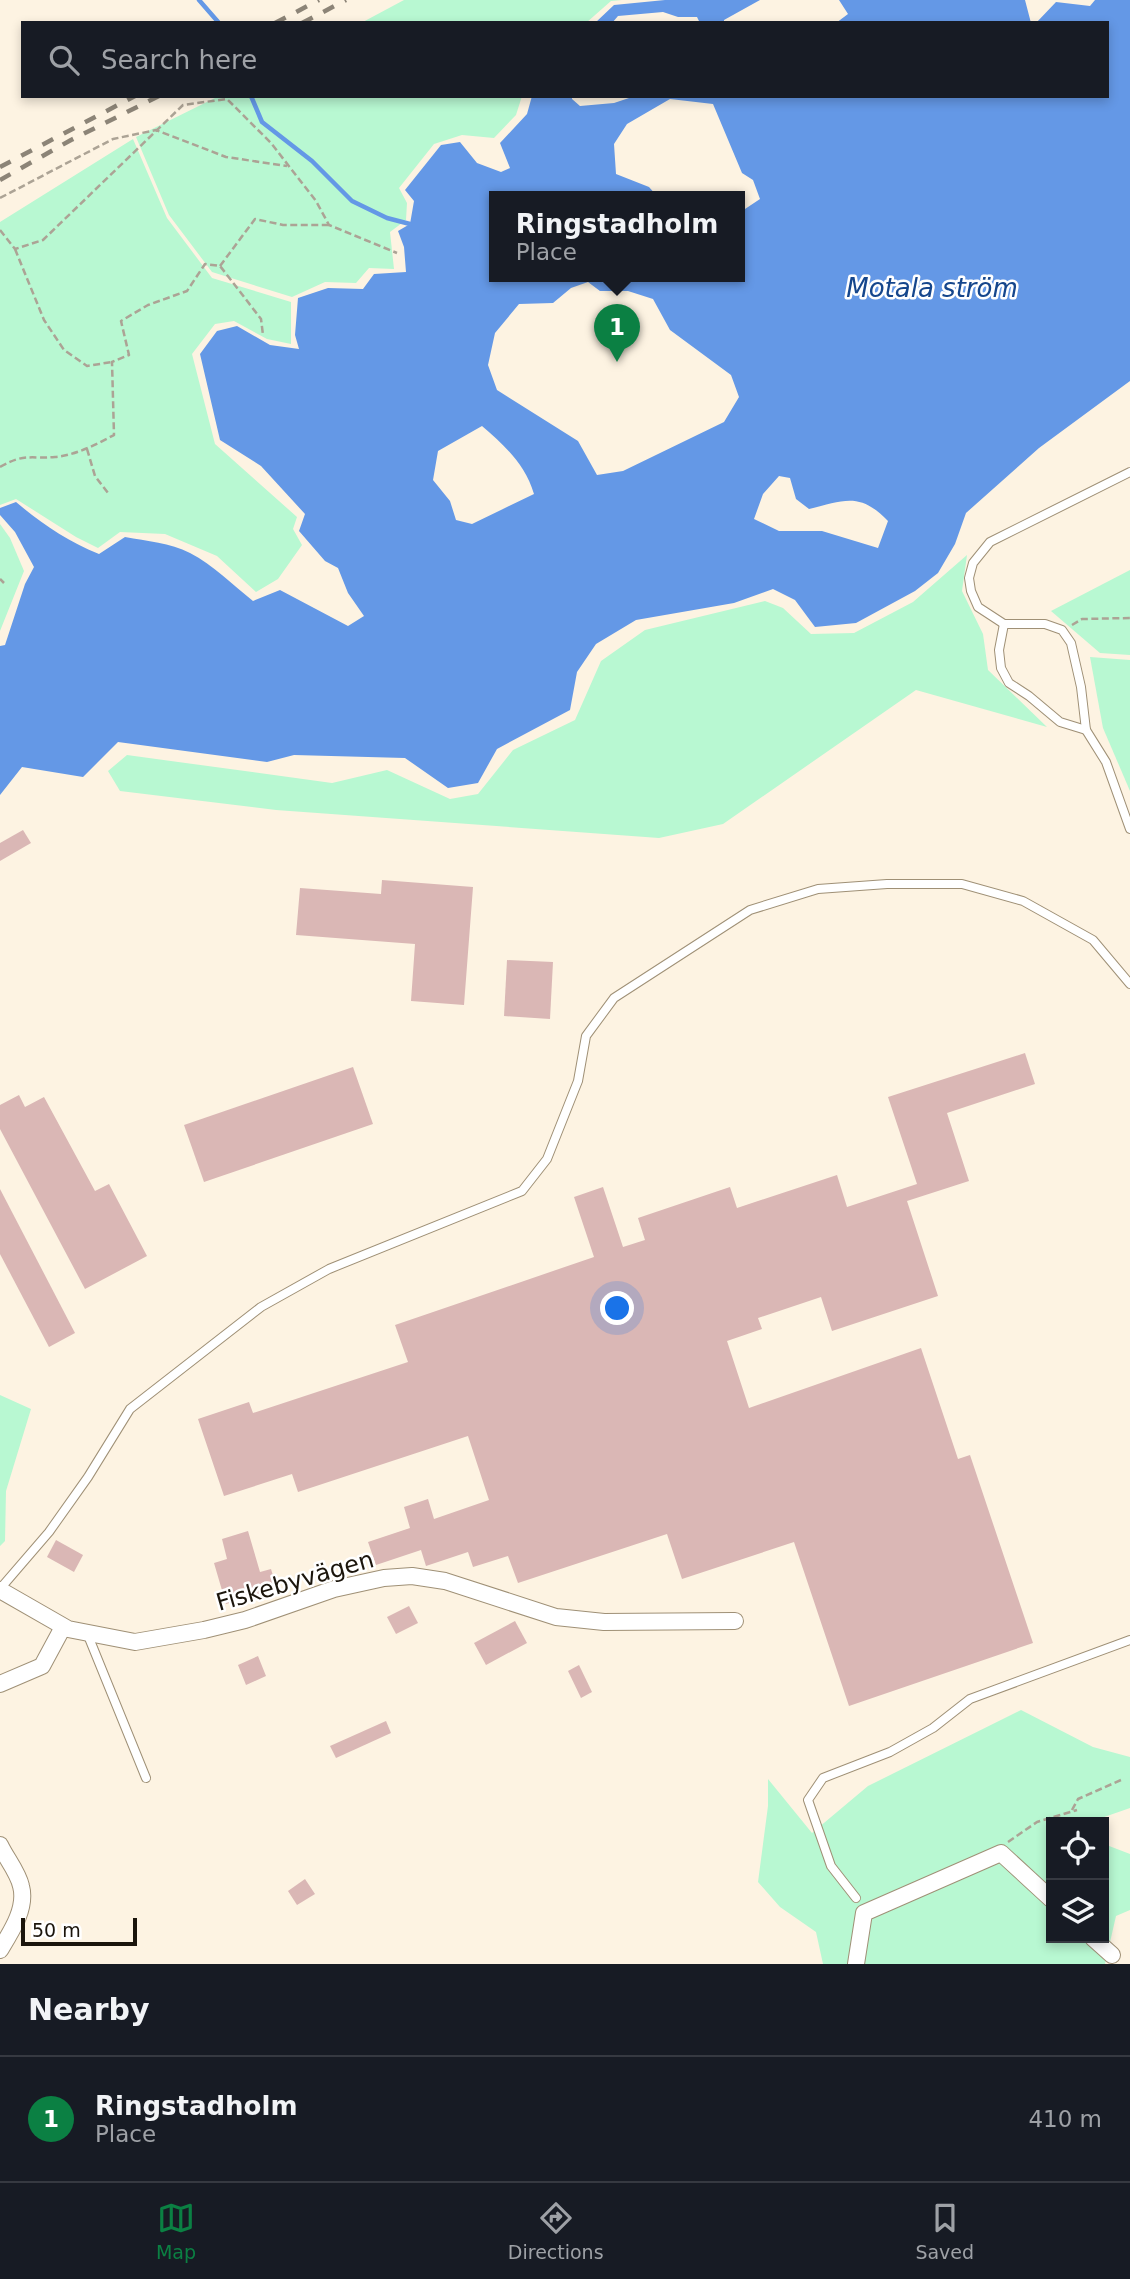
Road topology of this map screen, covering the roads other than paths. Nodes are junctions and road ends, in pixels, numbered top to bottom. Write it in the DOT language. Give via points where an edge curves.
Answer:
graph roads {
  1 [pos="1130,472"];
  2 [pos="1004,624"];
  3 [pos="1086,730"];
  4 [pos="1130,829"];
  5 [pos="1130,984"];
  6 [pos="0,1589"];
  7 [pos="735,1621"];
  8 [pos="63,1627"];
  9 [pos="88,1633"];
  10 [pos="1130,1640"];
  11 [pos="0,1684"];
  12 [pos="146,1778"];
  13 [pos="0,1845"];
  14 [pos="1046,1894"];
  15 [pos="860,1905"];
  16 [pos="1099,1943"];
  17 [pos="0,1950"];
  18 [pos="1112,1955"];
  19 [pos="856,1964"];
  1 -- 2 [label="lane" via="990,542 973,563 971,591 978,607"];
  2 -- 3 [label="lane" via="999,650 1009,684 1060,722"];
  2 -- 3 [label="lane" via="1045,624 1062,630 1071,643"];
  3 -- 4 [label="lane" via="1106,762"];
  5 -- 6 [label="lane, Fiskebyvägen" via="1093,940 1023,901 962,884 818,889 750,910 614,998 586,1035 578,1082 547,1159 522,1191 329,1269 261,1307 130,1409 49,1532"];
  6 -- 8 [label="street, Fiskebyvägen"];
  7 -- 9 [label="street, Fiskebyvägen" via="604,1622 556,1617 445,1581 412,1576 334,1590 204,1630 135,1642"];
  8 -- 9 [label="street, Fiskebyvägen"];
  8 -- 11 [label="street" via="42,1666"];
  9 -- 12 [label="lane"];
  10 -- 15 [label="lane" via="970,1699 933,1728 890,1752 823,1778 808,1800 831,1866"];
  13 -- 17 [label="street" via="21,1885 22,1902"];
  14 -- 15 [label="street" via="1001,1853"];
  15 -- 19 [label="street"];
  16 -- 18 [label="street"];
}
